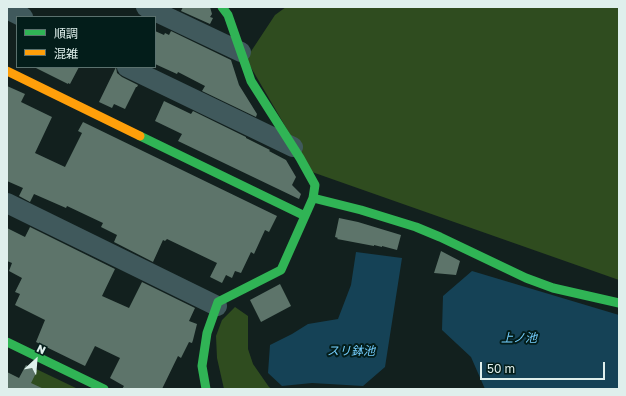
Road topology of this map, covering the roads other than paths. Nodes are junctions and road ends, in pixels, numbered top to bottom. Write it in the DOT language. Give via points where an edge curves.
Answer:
graph roads {
  1 [pos="146,7"];
  2 [pos="222,7"];
  3 [pos="7,9"];
  4 [pos="21,16"];
  5 [pos="241,52"];
  6 [pos="129,68"];
  7 [pos="7,71"];
  8 [pos="293,147"];
  9 [pos="313,198"];
  10 [pos="7,203"];
  11 [pos="305,216"];
  12 [pos="619,304"];
  13 [pos="216,306"];
  14 [pos="7,342"];
  15 [pos="104,389"];
  16 [pos="206,389"];
  1 -- 5 [label="street"];
  2 -- 5 [label="street" via="228,15"];
  3 -- 4 [label="street"];
  5 -- 8 [label="street" via="251,81"];
  6 -- 8 [label="street"];
  7 -- 11 [label="street"];
  8 -- 9 [label="street" via="315,185"];
  9 -- 11 [label="street"];
  9 -- 12 [label="street" via="416,227 553,288"];
  10 -- 13 [label="street"];
  11 -- 13 [label="street" via="281,270 218,302"];
  13 -- 16 [label="street" via="207,332 202,366"];
  14 -- 15 [label="street"];
}
